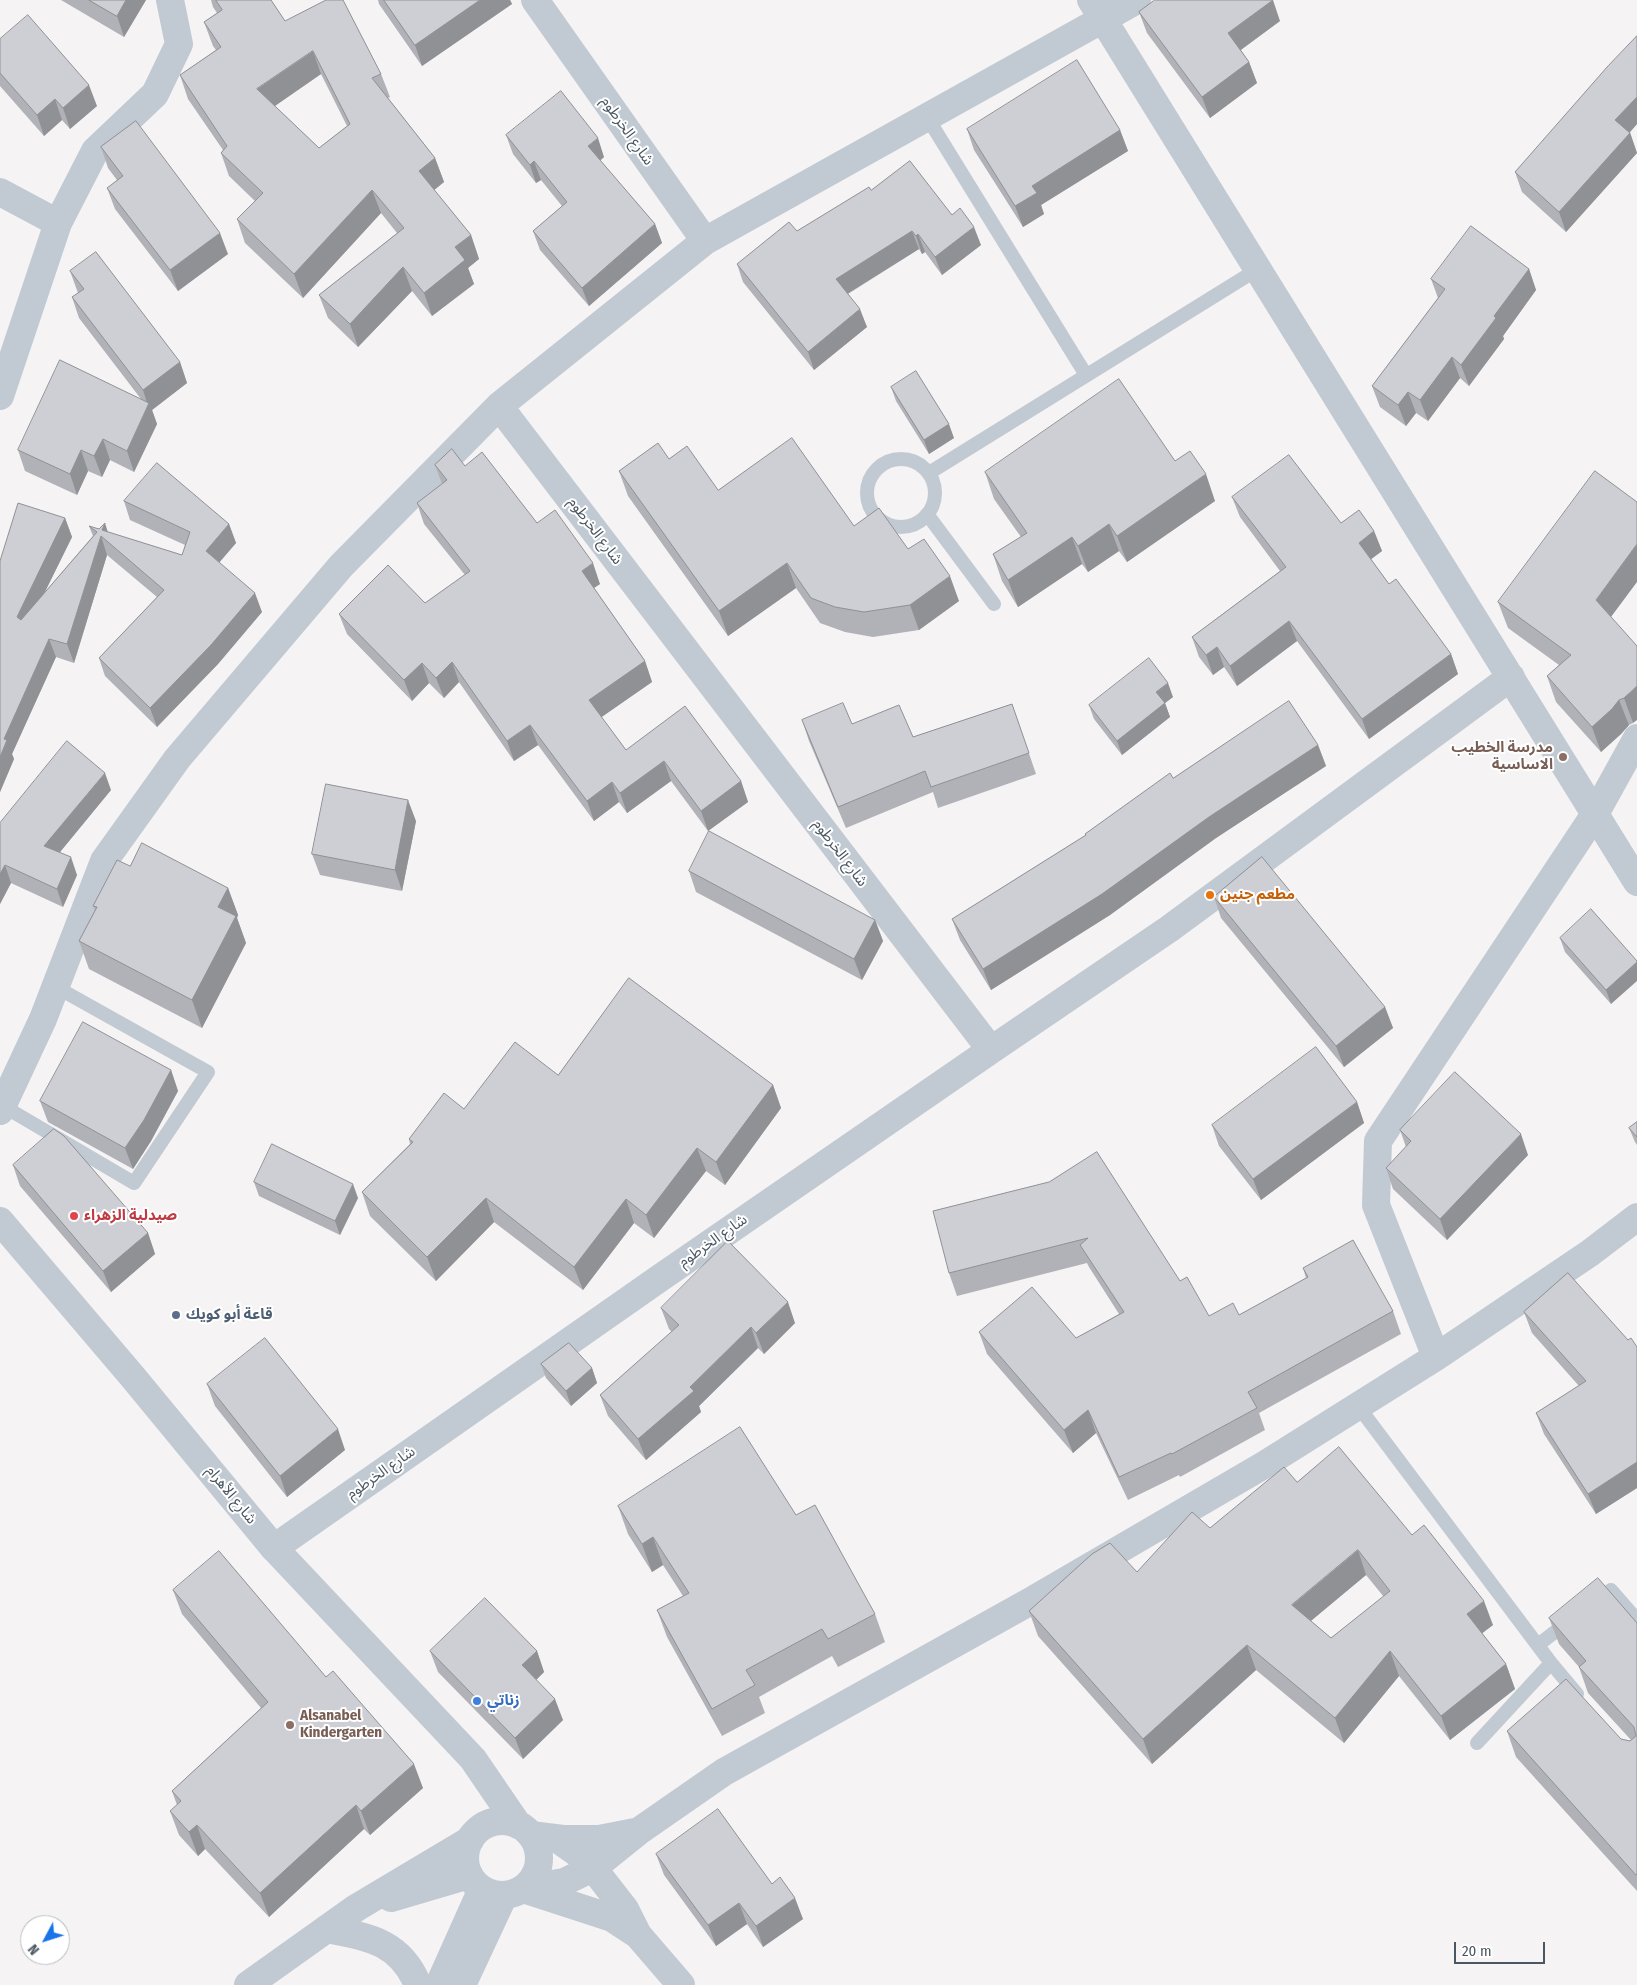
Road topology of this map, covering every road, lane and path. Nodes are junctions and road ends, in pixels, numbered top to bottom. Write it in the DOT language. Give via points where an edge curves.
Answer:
graph roads {
  1 [pos="170,0"];
  2 [pos="534,0"];
  3 [pos="1137,0"];
  4 [pos="1097,10"];
  5 [pos="926,117"];
  6 [pos="0,192"];
  7 [pos="58,223"];
  8 [pos="705,241"];
  9 [pos="1258,269"];
  10 [pos="1086,375"];
  11 [pos="0,396"];
  12 [pos="499,406"];
  13 [pos="928,473"];
  14 [pos="928,514"];
  15 [pos="994,604"];
  16 [pos="1511,677"];
  17 [pos="1637,738"];
  18 [pos="1595,814"];
  19 [pos="1637,882"];
  20 [pos="56,987"];
  21 [pos="990,1050"];
  22 [pos="1,1108"];
  23 [pos="1637,1217"];
  24 [pos="0,1221"];
  25 [pos="1436,1357"];
  26 [pos="1358,1406"];
  27 [pos="274,1548"];
  28 [pos="1637,1620"];
  29 [pos="1538,1645"];
  30 [pos="1551,1663"];
  31 [pos="1586,1704"];
  32 [pos="1477,1743"];
  33 [pos="473,1759"];
  34 [pos="639,1831"];
  35 [pos="535,1833"];
  36 [pos="474,1834"];
  37 [pos="593,1868"];
  38 [pos="494,1887"];
  39 [pos="356,1908"];
  40 [pos="326,1929"];
  41 [pos="638,1935"];
  42 [pos="248,1985"];
  43 [pos="418,1985"];
  44 [pos="439,1985"];
  45 [pos="462,1985"];
  46 [pos="681,1985"];
  1 -- 7 [label="street" via="179,44 155,94 95,151"];
  2 -- 8 [label="street, شارع الخرطوم"];
  3 -- 4 [label="street"];
  4 -- 5 [label="street"];
  4 -- 9 [label="street"];
  5 -- 8 [label="street"];
  5 -- 10 [label="lane"];
  6 -- 7 [label="street"];
  7 -- 11 [label="street"];
  8 -- 12 [label="street"];
  9 -- 10 [label="lane"];
  9 -- 16 [label="street"];
  10 -- 13 [label="lane"];
  12 -- 20 [label="street" via="341,566 177,759 104,861"];
  12 -- 21 [label="street, شارع الخرطوم"];
  13 -- 14 [label="lane" via="934,482 935,494"];
  13 -- 14 [label="lane" via="910,460 888,461 872,475 867,497 877,516 897,527 914,524"];
  14 -- 15 [label="lane"];
  16 -- 18 [label="street"];
  16 -- 21 [label="street" via="1169,929"];
  17 -- 18 [label="street"];
  18 -- 19 [label="street"];
  18 -- 25 [label="street" via="1378,1141 1376,1206"];
  20 -- 22 [label="street"];
  20 -- 22 [label="lane" via="208,1072 134,1183"];
  21 -- 27 [label="street, شارع الخرطوم"];
  23 -- 25 [label="street" via="1590,1253"];
  24 -- 27 [label="street, شارع الأهرام"];
  25 -- 26 [label="street"];
  26 -- 29 [label="lane"];
  26 -- 34 [label="street" via="1264,1465 1039,1596 724,1772"];
  27 -- 33 [label="street, شارع الأهرام"];
  28 -- 29 [label="lane" via="1611,1590"];
  29 -- 30 [label="lane"];
  30 -- 31 [label="lane"];
  30 -- 32 [label="lane"];
  33 -- 35 [label="street, شارع الأهرام"];
  33 -- 36 [label="street" via="480,1783"];
  34 -- 35 [label="street" via="599,1839"];
  34 -- 37 [label="street"];
  35 -- 36 [label="street" via="499,1821 487,1824"];
  35 -- 37 [label="street" via="576,1852"];
  35 -- 38 [label="street" via="538,1870 532,1881"];
  36 -- 38 [label="street" via="466,1852 466,1864"];
  36 -- 39 [label="street"];
  37 -- 38 [label="street" via="564,1882"];
  37 -- 41 [label="street" via="625,1909"];
  38 -- 39 [label="street"];
  38 -- 41 [label="street" via="612,1918"];
  38 -- 44 [label="street"];
  38 -- 45 [label="street"];
  39 -- 40 [label="street"];
  40 -- 42 [label="street"];
  40 -- 43 [label="street" via="368,1937 389,1947 404,1961"];
  41 -- 46 [label="street"];
}
